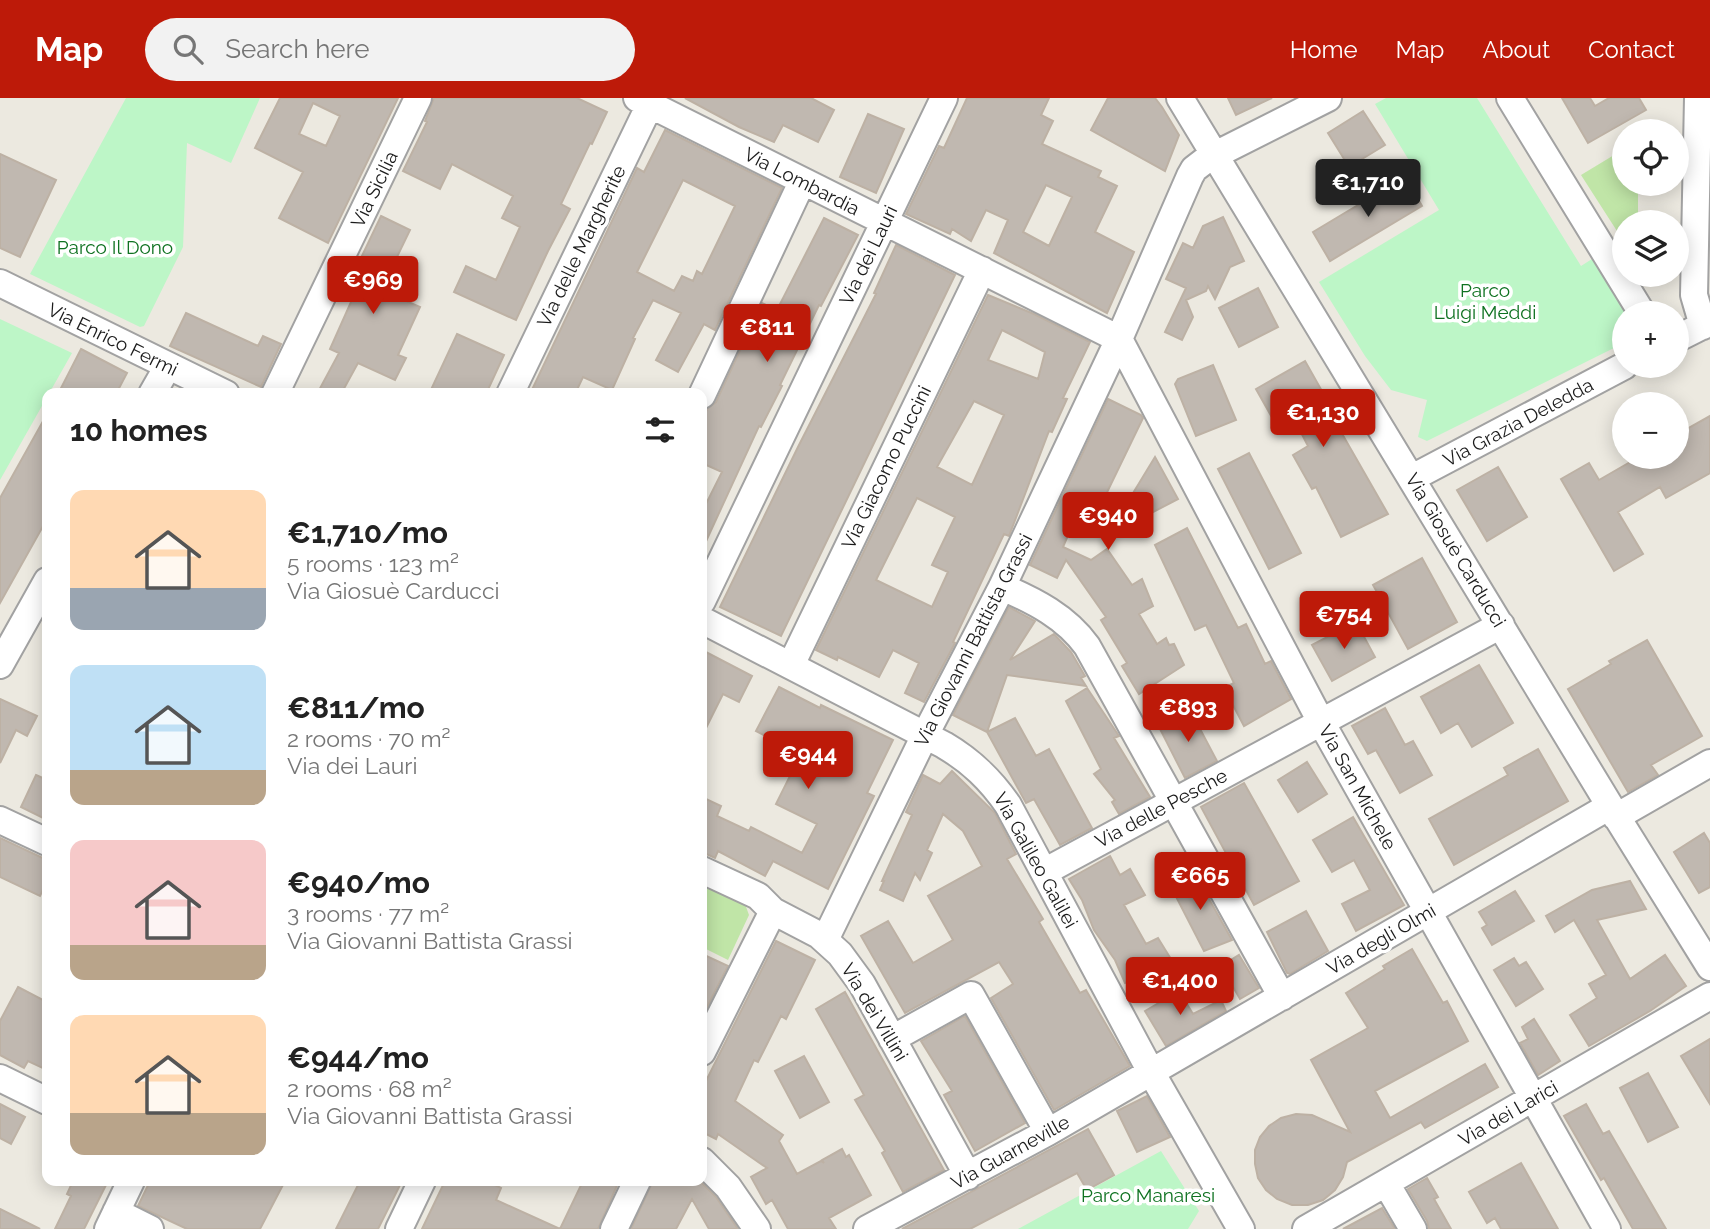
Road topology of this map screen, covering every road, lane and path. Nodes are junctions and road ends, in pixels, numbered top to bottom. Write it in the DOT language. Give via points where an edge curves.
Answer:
graph roads {
  1 [pos="418,98"];
  2 [pos="944,98"];
  3 [pos="1180,98"];
  4 [pos="1328,98"];
  5 [pos="1510,98"];
  6 [pos="1698,98"];
  7 [pos="647,100"];
  8 [pos="1214,156"];
  9 [pos="802,182"];
  10 [pos="884,222"];
  11 [pos="982,270"];
  12 [pos="0,283"];
  13 [pos="1635,301"];
  14 [pos="1707,324"];
  15 [pos="1689,333"];
  16 [pos="1119,338"];
  17 [pos="168,366"];
  18 [pos="1612,372"];
  19 [pos="155,388"];
  20 [pos="214,388"];
  21 [pos="278,388"];
  22 [pos="513,388"];
  23 [pos="705,388"];
  24 [pos="1412,478"];
  25 [pos="1002,587"];
  26 [pos="42,590"];
  27 [pos="707,591"];
  28 [pos="707,622"];
  29 [pos="1501,625"];
  30 [pos="791,664"];
  31 [pos="0,665"];
  32 [pos="1321,722"];
  33 [pos="925,735"];
  34 [pos="1710,763"];
  35 [pos="1172,803"];
  36 [pos="1613,812"];
  37 [pos="0,820"];
  38 [pos="42,840"];
  39 [pos="707,872"];
  40 [pos="1044,872"];
  41 [pos="773,911"];
  42 [pos="1427,912"];
  43 [pos="825,940"];
  44 [pos="1710,967"];
  45 [pos="1710,996"];
  46 [pos="1282,997"];
  47 [pos="892,1039"];
  48 [pos="707,1042"];
  49 [pos="1151,1072"];
  50 [pos="0,1078"];
  51 [pos="1532,1098"];
  52 [pos="42,1099"];
  53 [pos="1048,1132"];
  54 [pos="707,1166"];
  55 [pos="968,1176"];
  56 [pos="1386,1183"];
  57 [pos="129,1186"];
  58 [pos="420,1186"];
  59 [pos="635,1186"];
  60 [pos="112,1221"];
  61 [pos="150,1229"];
  62 [pos="399,1229"];
  63 [pos="614,1229"];
  64 [pos="757,1229"];
  65 [pos="867,1229"];
  66 [pos="1241,1229"];
  67 [pos="1306,1229"];
  68 [pos="1412,1229"];
  69 [pos="1607,1229"];
  1 -- 21 [label="street, Via Sicilia"];
  2 -- 10 [label="street, Via dei Lauri"];
  3 -- 8 [label="street, Via Giosuè Carducci"];
  4 -- 8 [label="street, Via Giovanni Battista Grassi"];
  5 -- 13 [label="street"];
  6 -- 14 [label="street" via="1694,295"];
  7 -- 9 [label="street, Via Lombardia"];
  7 -- 22 [label="street, Via delle Margherite"];
  8 -- 16 [label="street, Via Giovanni Battista Grassi" via="1194,169 1188,179"];
  8 -- 24 [label="street, Via Giosuè Carducci"];
  9 -- 10 [label="street, Via Lombardia"];
  9 -- 23 [label="street"];
  10 -- 11 [label="street, Via Lombardia"];
  10 -- 27 [label="street, Via dei Lauri"];
  11 -- 16 [label="street, Via Lombardia"];
  11 -- 30 [label="street, Via Giacomo Puccini"];
  12 -- 17 [label="street, Via Enrico Fermi"];
  14 -- 15 [label="street"];
  16 -- 25 [label="street, Via Giovanni Battista Grassi"];
  16 -- 32 [label="street, Via San Michele"];
  17 -- 19 [label="street"];
  17 -- 20 [label="street, Via Enrico Fermi"];
  18 -- 24 [label="street, Via Grazia Deledda"];
  24 -- 29 [label="street, Via Giosuè Carducci"];
  25 -- 33 [label="street, Via Giovanni Battista Grassi"];
  25 -- 35 [label="street" via="1050,611 1080,637"];
  26 -- 31 [label="street"];
  28 -- 30 [label="street, Via Galileo Galilei"];
  29 -- 32 [label="street, Via delle Pesche"];
  29 -- 36 [label="street, Via Giosuè Carducci"];
  30 -- 33 [label="street, Via Galileo Galilei"];
  32 -- 35 [label="street, Via delle Pesche"];
  32 -- 42 [label="street, Via San Michele"];
  33 -- 40 [label="street, Via Galileo Galilei" via="961,755 989,779"];
  33 -- 43 [label="street, Via Giovanni Battista Grassi"];
  34 -- 36 [label="street, Via degli Olmi"];
  35 -- 40 [label="street, Via delle Pesche"];
  35 -- 46 [label="street"];
  36 -- 42 [label="street, Via degli Olmi"];
  36 -- 44 [label="street, Via Giosuè Carducci"];
  37 -- 38 [label="street"];
  39 -- 41 [label="street, Via dei Villini" via="758,896"];
  40 -- 49 [label="street, Via Galileo Galilei"];
  41 -- 43 [label="street, Via dei Villini"];
  41 -- 48 [label="street"];
  42 -- 46 [label="street, Via degli Olmi"];
  42 -- 51 [label="street, Via San Michele"];
  43 -- 47 [label="street, Via dei Villini" via="852,968"];
  45 -- 51 [label="street, Via dei Larici"];
  46 -- 49 [label="street, Via degli Olmi"];
  47 -- 53 [label="street" via="971,995"];
  47 -- 55 [label="street, Via dei Villini"];
  49 -- 53 [label="street, Via Guarneville"];
  49 -- 66 [label="street, Via Galileo Galilei"];
  50 -- 52 [label="street"];
  51 -- 56 [label="street, Via dei Larici"];
  51 -- 69 [label="street, Via San Michele"];
  53 -- 55 [label="street, Via Guarneville"];
  54 -- 64 [label="street"];
  55 -- 65 [label="street, Via Guarneville"];
  56 -- 67 [label="street, Via dei Larici"];
  56 -- 68 [label="street"];
  57 -- 60 [label="street"];
  58 -- 62 [label="street"];
  59 -- 63 [label="street"];
  60 -- 61 [label="street"];
}
